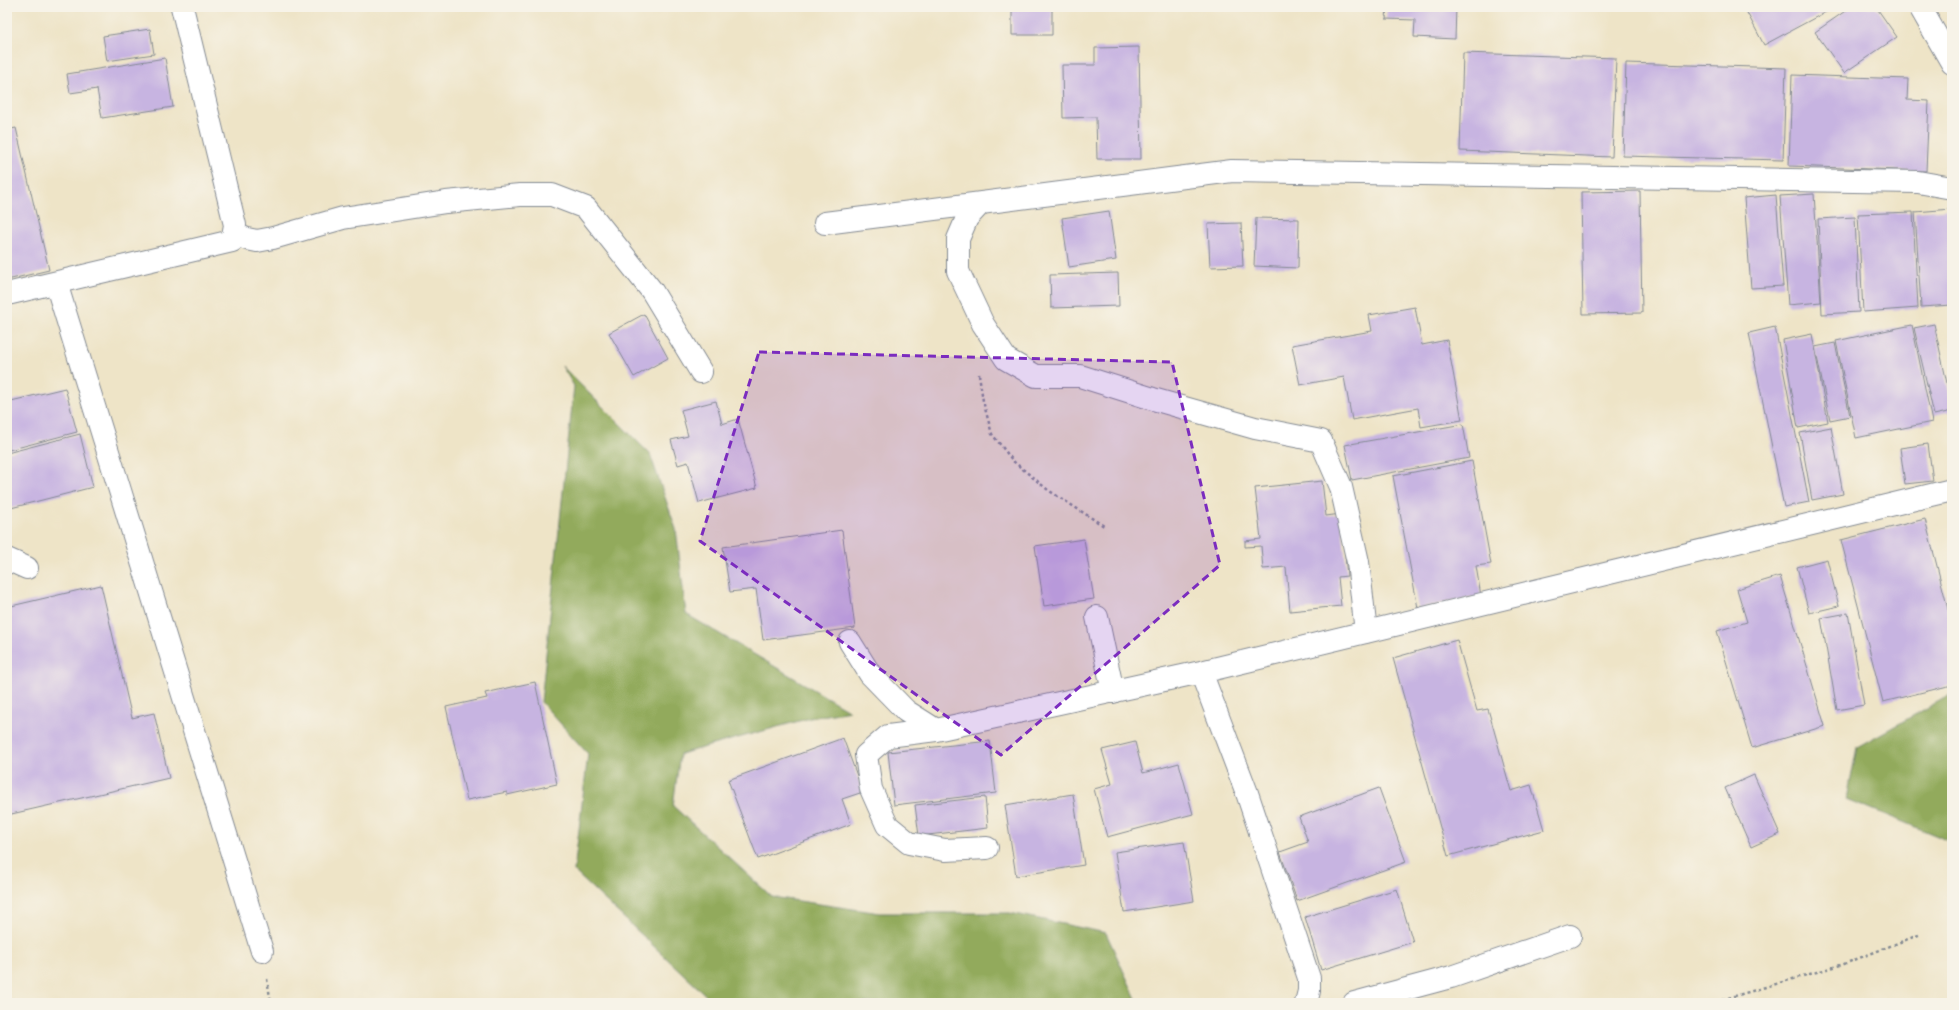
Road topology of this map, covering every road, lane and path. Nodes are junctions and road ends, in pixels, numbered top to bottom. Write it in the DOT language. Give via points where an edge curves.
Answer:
graph roads {
  1 [pos="182,7"];
  2 [pos="1920,7"];
  3 [pos="1952,63"];
  4 [pos="1952,188"];
  5 [pos="981,203"];
  6 [pos="825,223"];
  7 [pos="234,234"];
  8 [pos="56,282"];
  9 [pos="7,294"];
  10 [pos="700,372"];
  11 [pos="978,373"];
  12 [pos="1952,490"];
  13 [pos="1104,526"];
  14 [pos="7,559"];
  15 [pos="27,568"];
  16 [pos="1096,617"];
  17 [pos="1366,632"];
  18 [pos="850,642"];
  19 [pos="1201,672"];
  20 [pos="1113,692"];
  21 [pos="936,730"];
  22 [pos="987,848"];
  23 [pos="1921,934"];
  24 [pos="1570,936"];
  25 [pos="262,951"];
  26 [pos="1306,1003"];
  27 [pos="1354,1003"];
  28 [pos="1711,1003"];
  1 -- 7 [label="street" via="235,226"];
  2 -- 3 [label="street"];
  4 -- 5 [label="street" via="1918,182 1232,171"];
  5 -- 6 [label="street"];
  5 -- 17 [label="street" via="967,218 958,239 958,271 983,324 1006,359 1036,376 1080,376 1153,400 1255,428 1321,441 1341,487 1358,562"];
  7 -- 8 [label="street" via="232,241"];
  7 -- 10 [label="street" via="257,241 343,218 446,202 520,195 552,195 586,208 652,291"];
  8 -- 9 [label="street"];
  8 -- 25 [label="street"];
  11 -- 13 [label="path" via="992,434 1013,461 1048,490"];
  12 -- 17 [label="street"];
  14 -- 15 [label="street"];
  16 -- 20 [label="street"];
  17 -- 19 [label="street"];
  18 -- 21 [label="street" via="870,674 906,712"];
  19 -- 20 [label="street"];
  19 -- 26 [label="street" via="1247,793 1309,978"];
  20 -- 21 [label="street"];
  21 -- 22 [label="street" via="888,736 866,754 871,789 887,825 909,843 945,850"];
  23 -- 28 [label="path" via="1844,964"];
  24 -- 27 [label="street" via="1451,977"];
}
